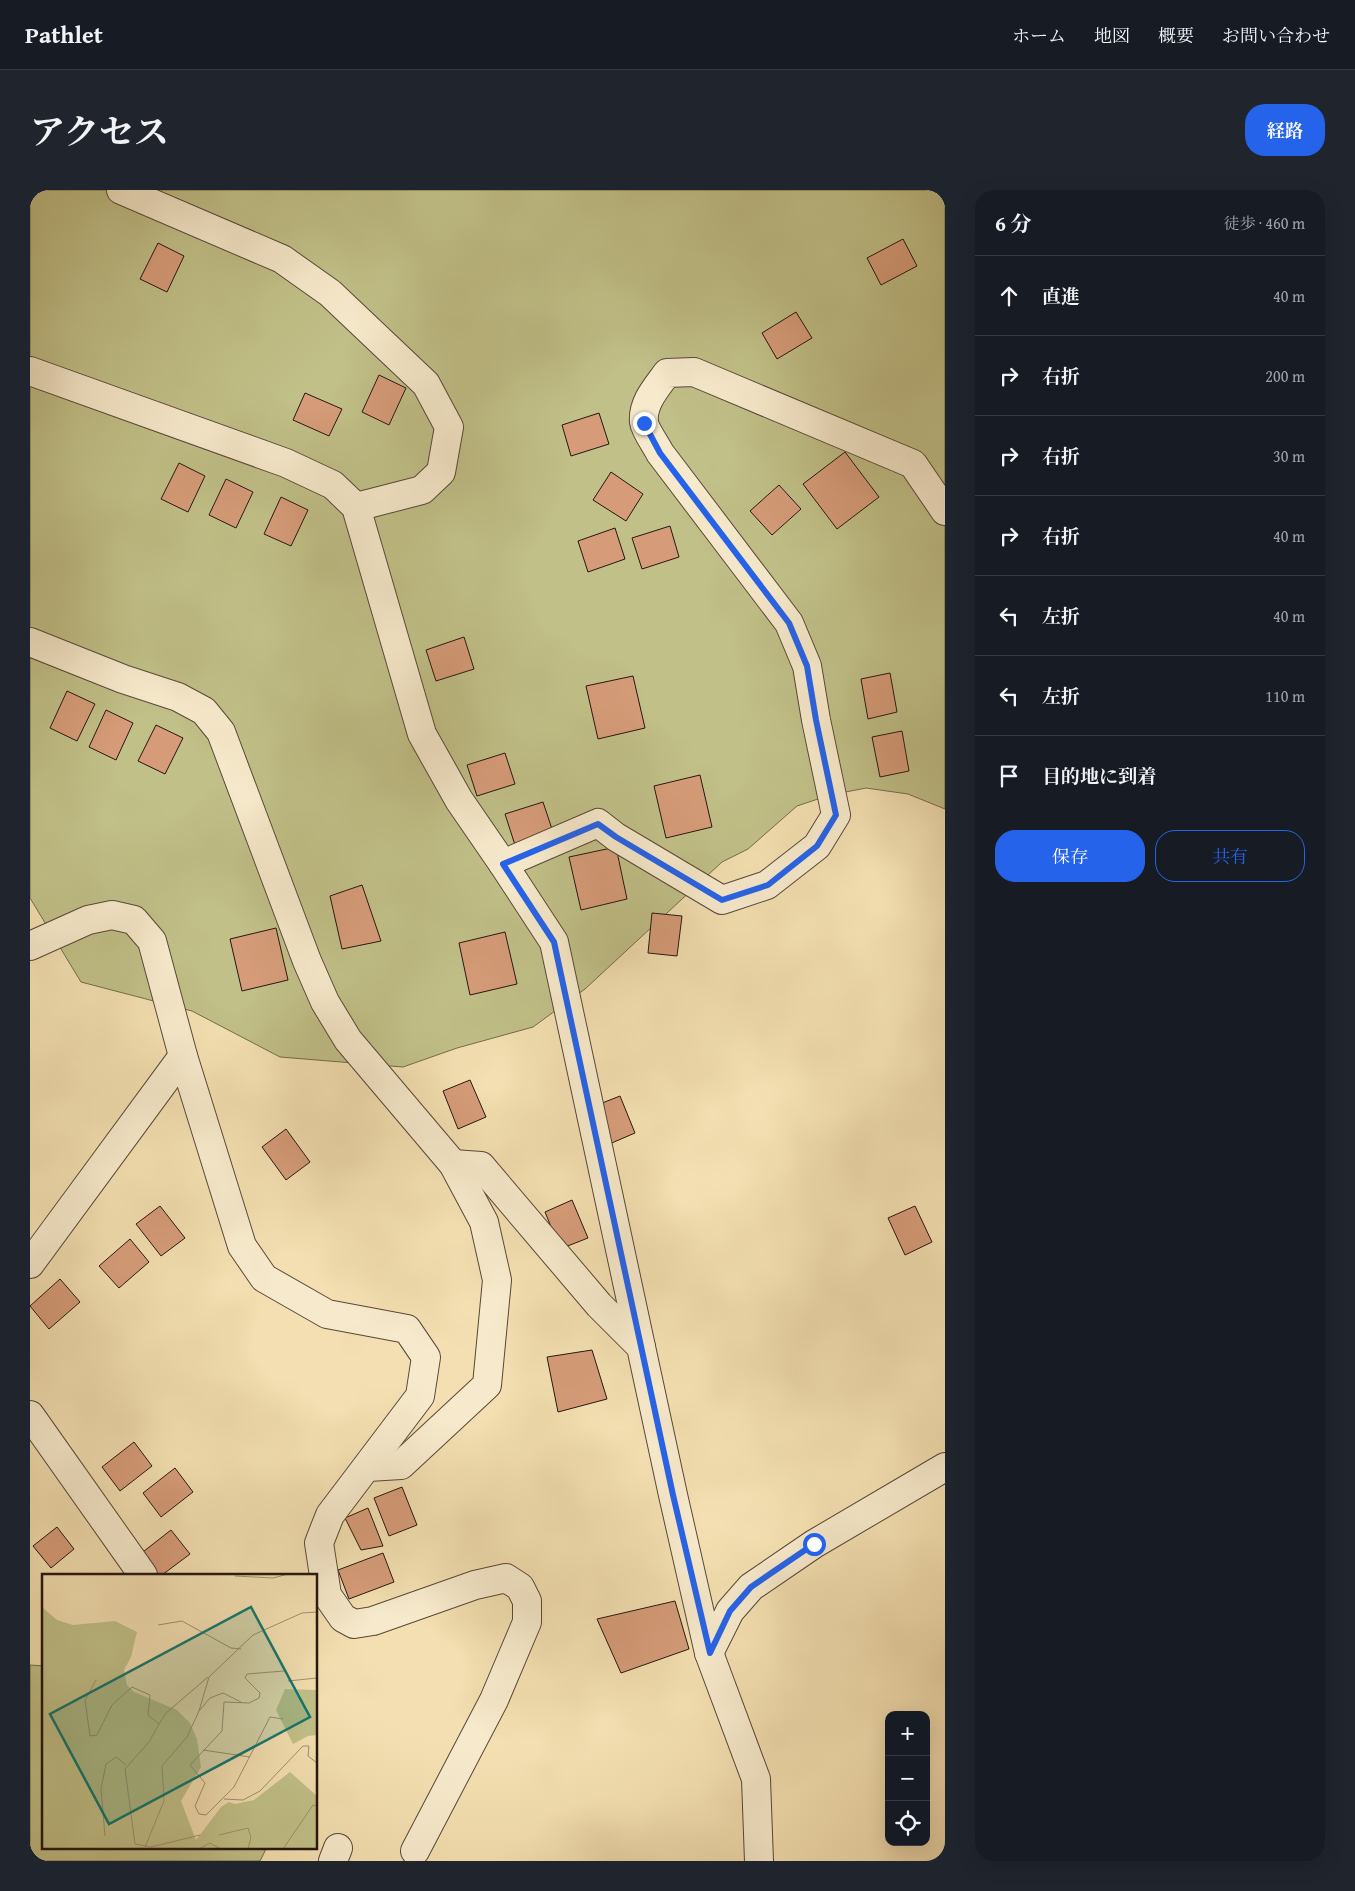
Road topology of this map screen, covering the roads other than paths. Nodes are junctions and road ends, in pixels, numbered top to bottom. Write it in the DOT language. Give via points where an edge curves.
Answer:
graph roads {
  1 [pos="121,190"];
  2 [pos="30,371"];
  3 [pos="356,507"];
  4 [pos="945,510"];
  5 [pos="30,642"];
  6 [pos="503,864"];
  7 [pos="30,946"];
  8 [pos="182,1056"];
  9 [pos="453,1164"];
  10 [pos="30,1264"];
  11 [pos="641,1347"];
  12 [pos="30,1415"];
  13 [pos="368,1467"];
  14 [pos="945,1467"];
  15 [pos="142,1574"];
  16 [pos="710,1653"];
  17 [pos="415,1850"];
  18 [pos="759,1861"];
  1 -- 3 [label="street" via="282,259 330,293 426,384 449,427 441,472 422,490"];
  2 -- 3 [label="street" via="286,463 333,485"];
  3 -- 6 [label="street" via="422,734 458,800"];
  4 -- 6 [label="street" via="913,464 694,372 667,373 646,405 644,423 660,453 789,623 807,666 836,815 817,846 768,885 722,900 598,824"];
  5 -- 9 [label="street" via="178,697 204,711 221,732 325,1002 348,1040"];
  6 -- 11 [label="street" via="554,942"];
  7 -- 8 [label="street" via="88,920 112,914 134,920 152,941"];
  8 -- 10 [label="street"];
  8 -- 13 [label="street" via="242,1246 264,1278 327,1314 406,1328 426,1358 420,1396"];
  9 -- 11 [label="street" via="481,1166 598,1305"];
  9 -- 13 [label="street" via="484,1222 497,1280 487,1385 401,1466"];
  11 -- 16 [label="street"];
  12 -- 15 [label="street"];
  13 -- 17 [label="street" via="330,1515 319,1543 327,1595 343,1618 354,1624 373,1621 474,1585 506,1578 520,1587 527,1602 527,1622 494,1700"];
  14 -- 16 [label="street" via="814,1544 751,1587 730,1611"];
  16 -- 18 [label="street" via="756,1779"];
}
